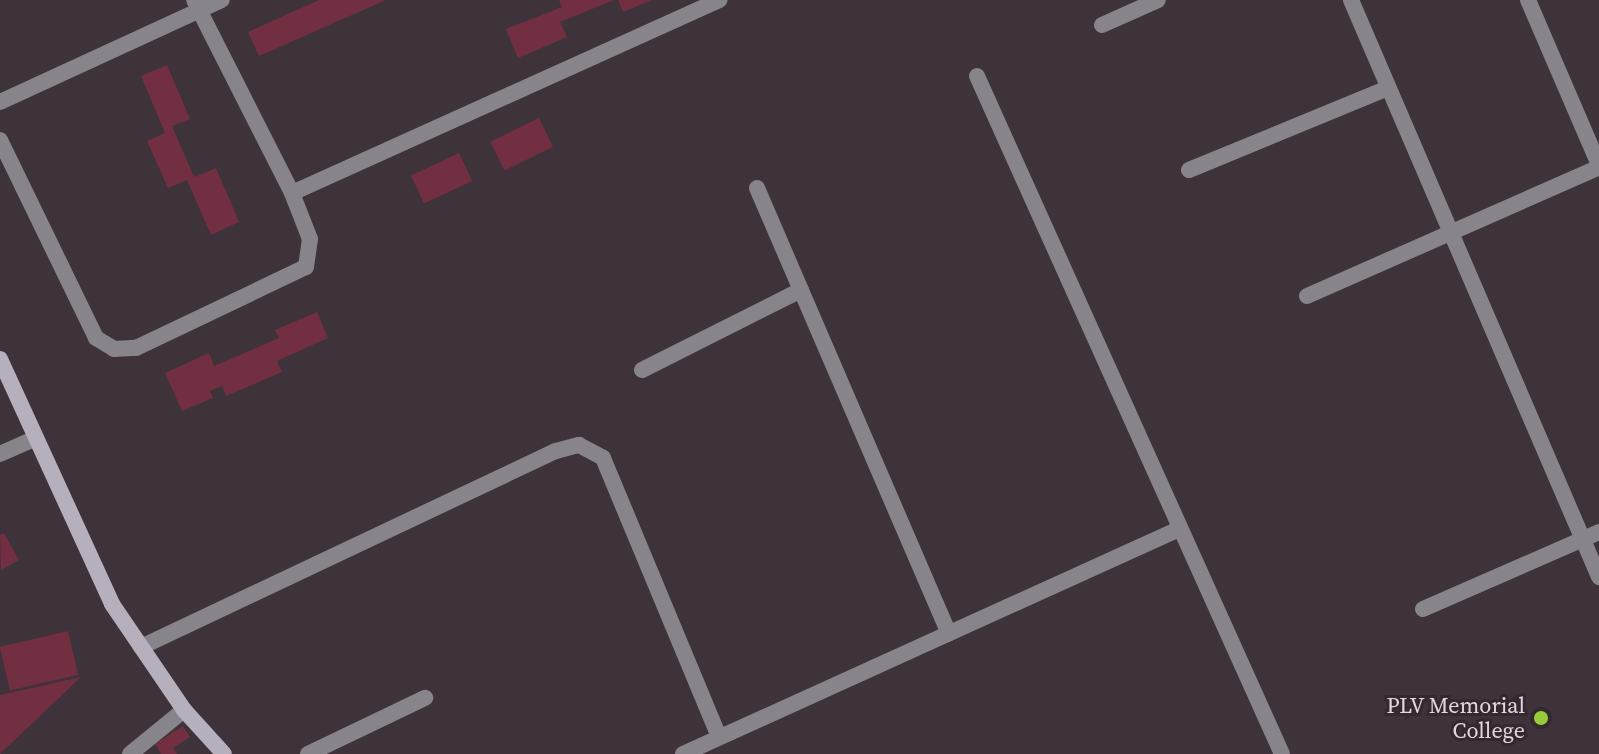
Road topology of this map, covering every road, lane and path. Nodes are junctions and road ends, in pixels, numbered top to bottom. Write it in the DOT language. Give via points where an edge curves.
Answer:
graph roads {
  1 [pos="222,0"];
  2 [pos="719,0"];
  3 [pos="1158,0"];
  4 [pos="1351,0"];
  5 [pos="1528,0"];
  6 [pos="196,6"];
  7 [pos="1102,25"];
  8 [pos="977,76"];
  9 [pos="1388,88"];
  10 [pos="0,102"];
  11 [pos="0,140"];
  12 [pos="1599,166"];
  13 [pos="1189,170"];
  14 [pos="757,188"];
  15 [pos="292,193"];
  16 [pos="1451,233"];
  17 [pos="801,290"];
  18 [pos="1307,296"];
  19 [pos="0,359"];
  20 [pos="642,370"];
  21 [pos="33,439"];
  22 [pos="0,454"];
  23 [pos="1179,529"];
  24 [pos="1591,535"];
  25 [pos="1599,577"];
  26 [pos="1423,609"];
  27 [pos="949,633"];
  28 [pos="141,647"];
  29 [pos="425,698"];
  30 [pos="184,710"];
  31 [pos="715,744"];
  32 [pos="130,754"];
  33 [pos="224,754"];
  34 [pos="308,754"];
  35 [pos="683,754"];
  36 [pos="1282,754"];
  1 -- 6 [label="street"];
  2 -- 15 [label="street"];
  3 -- 7 [label="street"];
  4 -- 9 [label="street"];
  5 -- 12 [label="street"];
  6 -- 10 [label="street"];
  6 -- 15 [label="street"];
  8 -- 23 [label="street"];
  9 -- 13 [label="street"];
  9 -- 16 [label="street"];
  11 -- 15 [label="street" via="96,338 114,349 136,348 306,267 310,239"];
  12 -- 16 [label="street"];
  14 -- 17 [label="street"];
  16 -- 18 [label="street"];
  16 -- 24 [label="street"];
  17 -- 20 [label="street"];
  17 -- 27 [label="street"];
  19 -- 21 [label="street"];
  21 -- 22 [label="street"];
  21 -- 28 [label="street" via="112,604"];
  23 -- 27 [label="street"];
  23 -- 36 [label="street"];
  24 -- 25 [label="street"];
  24 -- 26 [label="street"];
  27 -- 31 [label="street"];
  28 -- 30 [label="street"];
  28 -- 31 [label="street" via="556,451 579,445 603,458"];
  29 -- 34 [label="street"];
  30 -- 32 [label="street"];
  30 -- 33 [label="street"];
  31 -- 35 [label="street"];
}
